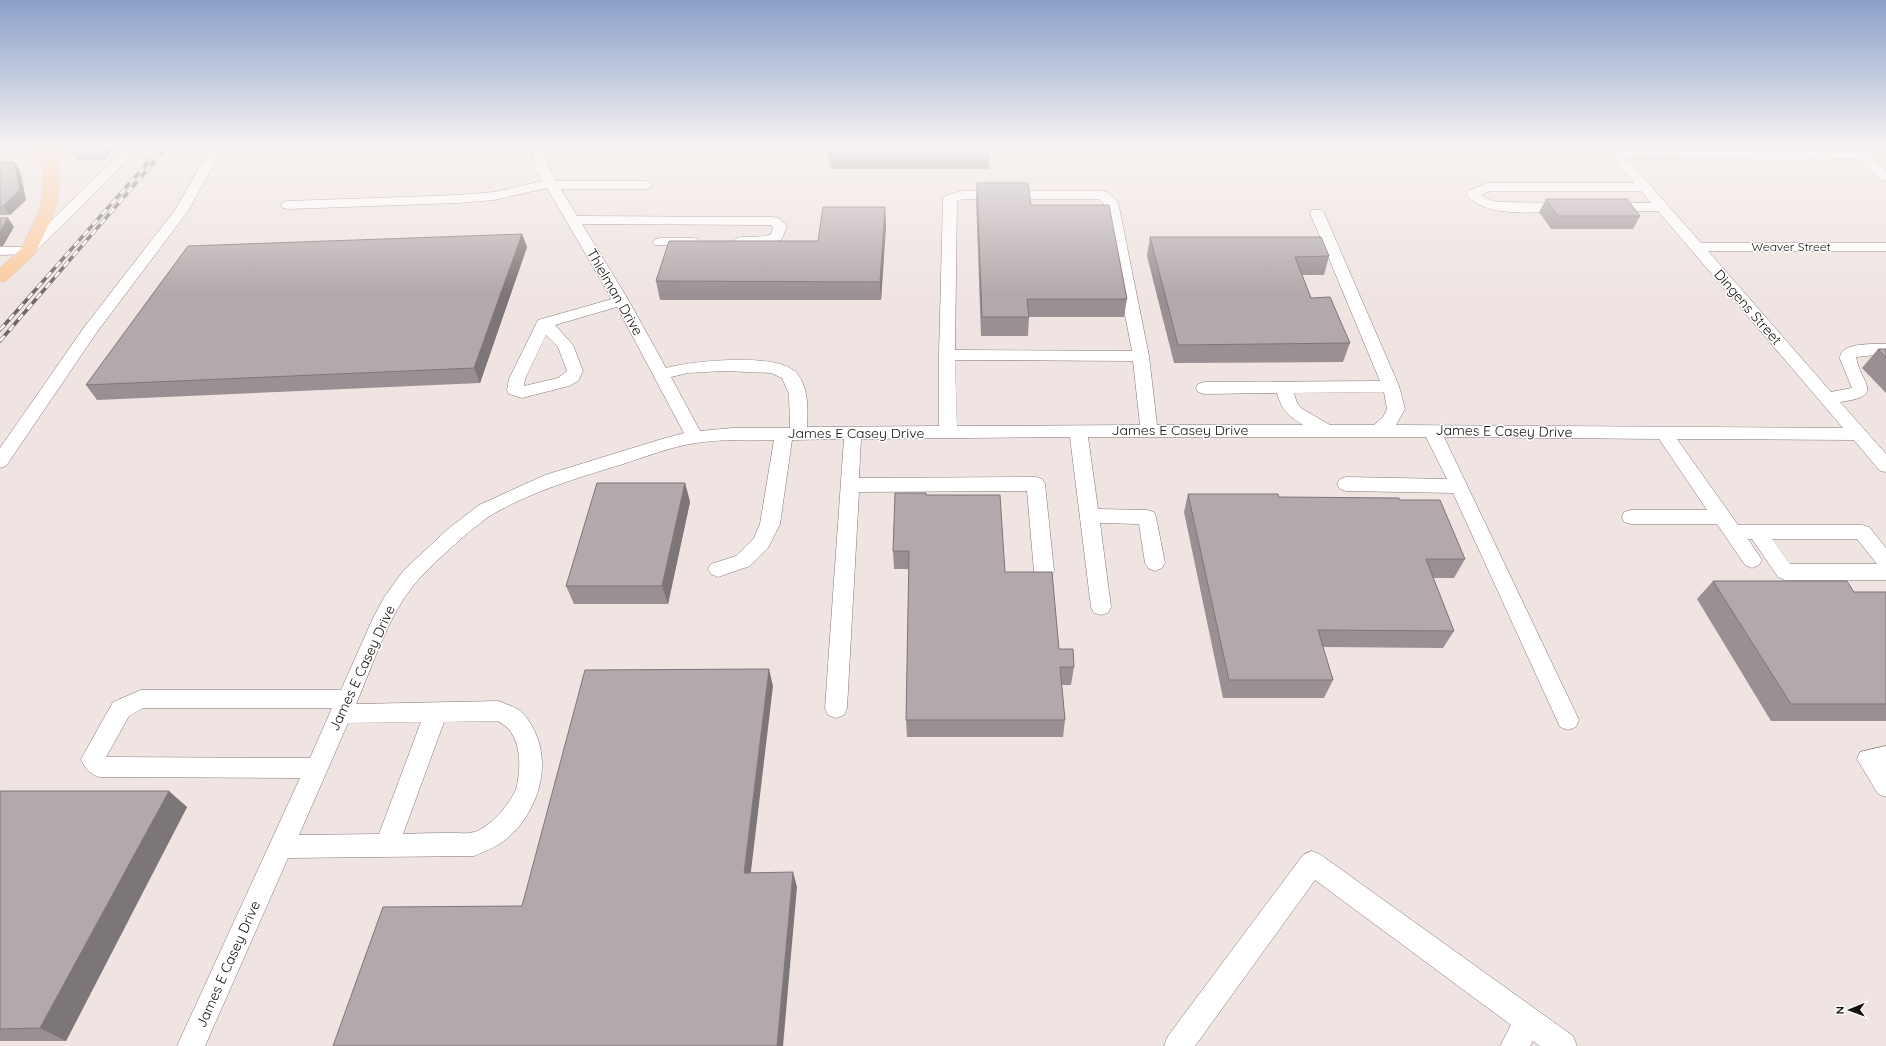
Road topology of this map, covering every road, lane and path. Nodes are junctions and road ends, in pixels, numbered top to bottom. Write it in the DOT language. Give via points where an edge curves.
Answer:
graph roads {
  1 [pos="50,196"];
  2 [pos="85,196"];
  3 [pos="190,196"];
  4 [pos="495,196"];
  5 [pos="558,196"];
  6 [pos="959,196"];
  7 [pos="1103,196"];
  8 [pos="1474,196"];
  9 [pos="1652,196"];
  10 [pos="288,205"];
  11 [pos="1662,207"];
  12 [pos="1317,213"];
  13 [pos="573,220"];
  14 [pos="729,241"];
  15 [pos="660,242"];
  16 [pos="706,242"];
  17 [pos="1696,247"];
  18 [pos="1886,247"];
  19 [pos="0,250"];
  20 [pos="28,251"];
  21 [pos="0,277"];
  22 [pos="621,301"];
  23 [pos="544,324"];
  24 [pos="1886,350"];
  25 [pos="947,355"];
  26 [pos="1141,356"];
  27 [pos="661,375"];
  28 [pos="1391,386"];
  29 [pos="1284,387"];
  30 [pos="1204,388"];
  31 [pos="1827,398"];
  32 [pos="1149,430"];
  33 [pos="1326,430"];
  34 [pos="1379,430"];
  35 [pos="1078,431"];
  36 [pos="1432,431"];
  37 [pos="948,432"];
  38 [pos="791,433"];
  39 [pos="853,433"];
  40 [pos="1664,433"];
  41 [pos="1858,434"];
  42 [pos="695,437"];
  43 [pos="0,462"];
  44 [pos="1886,466"];
  45 [pos="1346,484"];
  46 [pos="850,485"];
  47 [pos="1458,486"];
  48 [pos="1089,516"];
  49 [pos="1631,517"];
  50 [pos="1727,525"];
  51 [pos="1756,532"];
  52 [pos="1752,560"];
  53 [pos="1886,562"];
  54 [pos="1155,563"];
  55 [pos="718,569"];
  56 [pos="1044,571"];
  57 [pos="1886,572"];
  58 [pos="1102,607"];
  59 [pos="344,706"];
  60 [pos="836,708"];
  61 [pos="436,712"];
  62 [pos="1568,720"];
  63 [pos="1886,756"];
  64 [pos="316,768"];
  65 [pos="1886,786"];
  66 [pos="387,845"];
  67 [pos="281,847"];
  68 [pos="1529,1022"];
  69 [pos="191,1046"];
  70 [pos="1178,1046"];
  71 [pos="1514,1046"];
  72 [pos="1563,1046"];
  1 -- 20 [label="main road" via="37,234"];
  2 -- 20 [label="street"];
  3 -- 43 [label="street" via="91,329"];
  4 -- 10 [label="street"];
  5 -- 13 [label="street, Thielman Drive"];
  6 -- 25 [label="street" via="950,199"];
  7 -- 26 [label="street" via="1111,202"];
  8 -- 11 [label="street" via="1480,202 1497,207"];
  9 -- 11 [label="street, Dingens Street"];
  11 -- 17 [label="street, Dingens Street"];
  12 -- 28 [label="street"];
  13 -- 14 [label="street" via="773,221 780,226 777,236 768,241"];
  13 -- 22 [label="street, Thielman Drive"];
  15 -- 16 [label="street"];
  17 -- 18 [label="street, Weaver Street"];
  17 -- 31 [label="street, Dingens Street"];
  19 -- 20 [label="street"];
  20 -- 21 [label="main road"];
  22 -- 23 [label="street"];
  22 -- 27 [label="street, Thielman Drive"];
  24 -- 31 [label="street" via="1859,350 1848,354 1848,362 1861,382 1861,391"];
  25 -- 26 [label="street"];
  25 -- 37 [label="street"];
  26 -- 32 [label="street"];
  27 -- 38 [label="street" via="687,368 776,367 787,372 796,387 799,412"];
  27 -- 42 [label="street, Thielman Drive"];
  28 -- 29 [label="street"];
  28 -- 34 [label="street" via="1396,409 1390,421"];
  29 -- 30 [label="street"];
  29 -- 33 [label="street" via="1289,404 1295,412"];
  31 -- 41 [label="street, Dingens Street"];
  32 -- 33 [label="street, James E Casey Drive"];
  32 -- 35 [label="street, James E Casey Drive"];
  33 -- 34 [label="street, James E Casey Drive"];
  34 -- 36 [label="street, James E Casey Drive"];
  35 -- 37 [label="street, James E Casey Drive"];
  35 -- 48 [label="street"];
  36 -- 40 [label="street, James E Casey Drive"];
  36 -- 47 [label="street"];
  37 -- 39 [label="street, James E Casey Drive"];
  38 -- 39 [label="street, James E Casey Drive"];
  38 -- 42 [label="street, James E Casey Drive"];
  38 -- 55 [label="street" via="770,524 761,543 743,561"];
  39 -- 46 [label="street"];
  40 -- 41 [label="street, James E Casey Drive"];
  40 -- 50 [label="street"];
  41 -- 44 [label="street, Dingens Street"];
  42 -- 59 [label="street, James E Casey Drive" via="551,480 486,510 455,534 412,575 392,602"];
  45 -- 47 [label="street"];
  46 -- 56 [label="street" via="1036,484"];
  46 -- 60 [label="street"];
  47 -- 62 [label="street"];
  48 -- 54 [label="street" via="1147,517"];
  48 -- 58 [label="street"];
  49 -- 50 [label="street"];
  50 -- 51 [label="street"];
  50 -- 52 [label="street"];
  51 -- 53 [label="street" via="1862,532"];
  51 -- 57 [label="street" via="1785,572"];
  59 -- 61 [label="street"];
  59 -- 64 [label="street, James E Casey Drive"];
  59 -- 64 [label="street" via="142,699 121,709 92,759 100,767"];
  61 -- 66 [label="street"];
  61 -- 66 [label="street" via="499,711 508,713 518,721 529,746 530,781 523,800 496,834 474,844"];
  63 -- 65 [label="street" via="1868,758"];
  64 -- 67 [label="street, James E Casey Drive"];
  66 -- 67 [label="street"];
  67 -- 69 [label="street, James E Casey Drive"];
  68 -- 70 [label="street" via="1312,863"];
  68 -- 71 [label="street"];
  68 -- 72 [label="street"];
}
